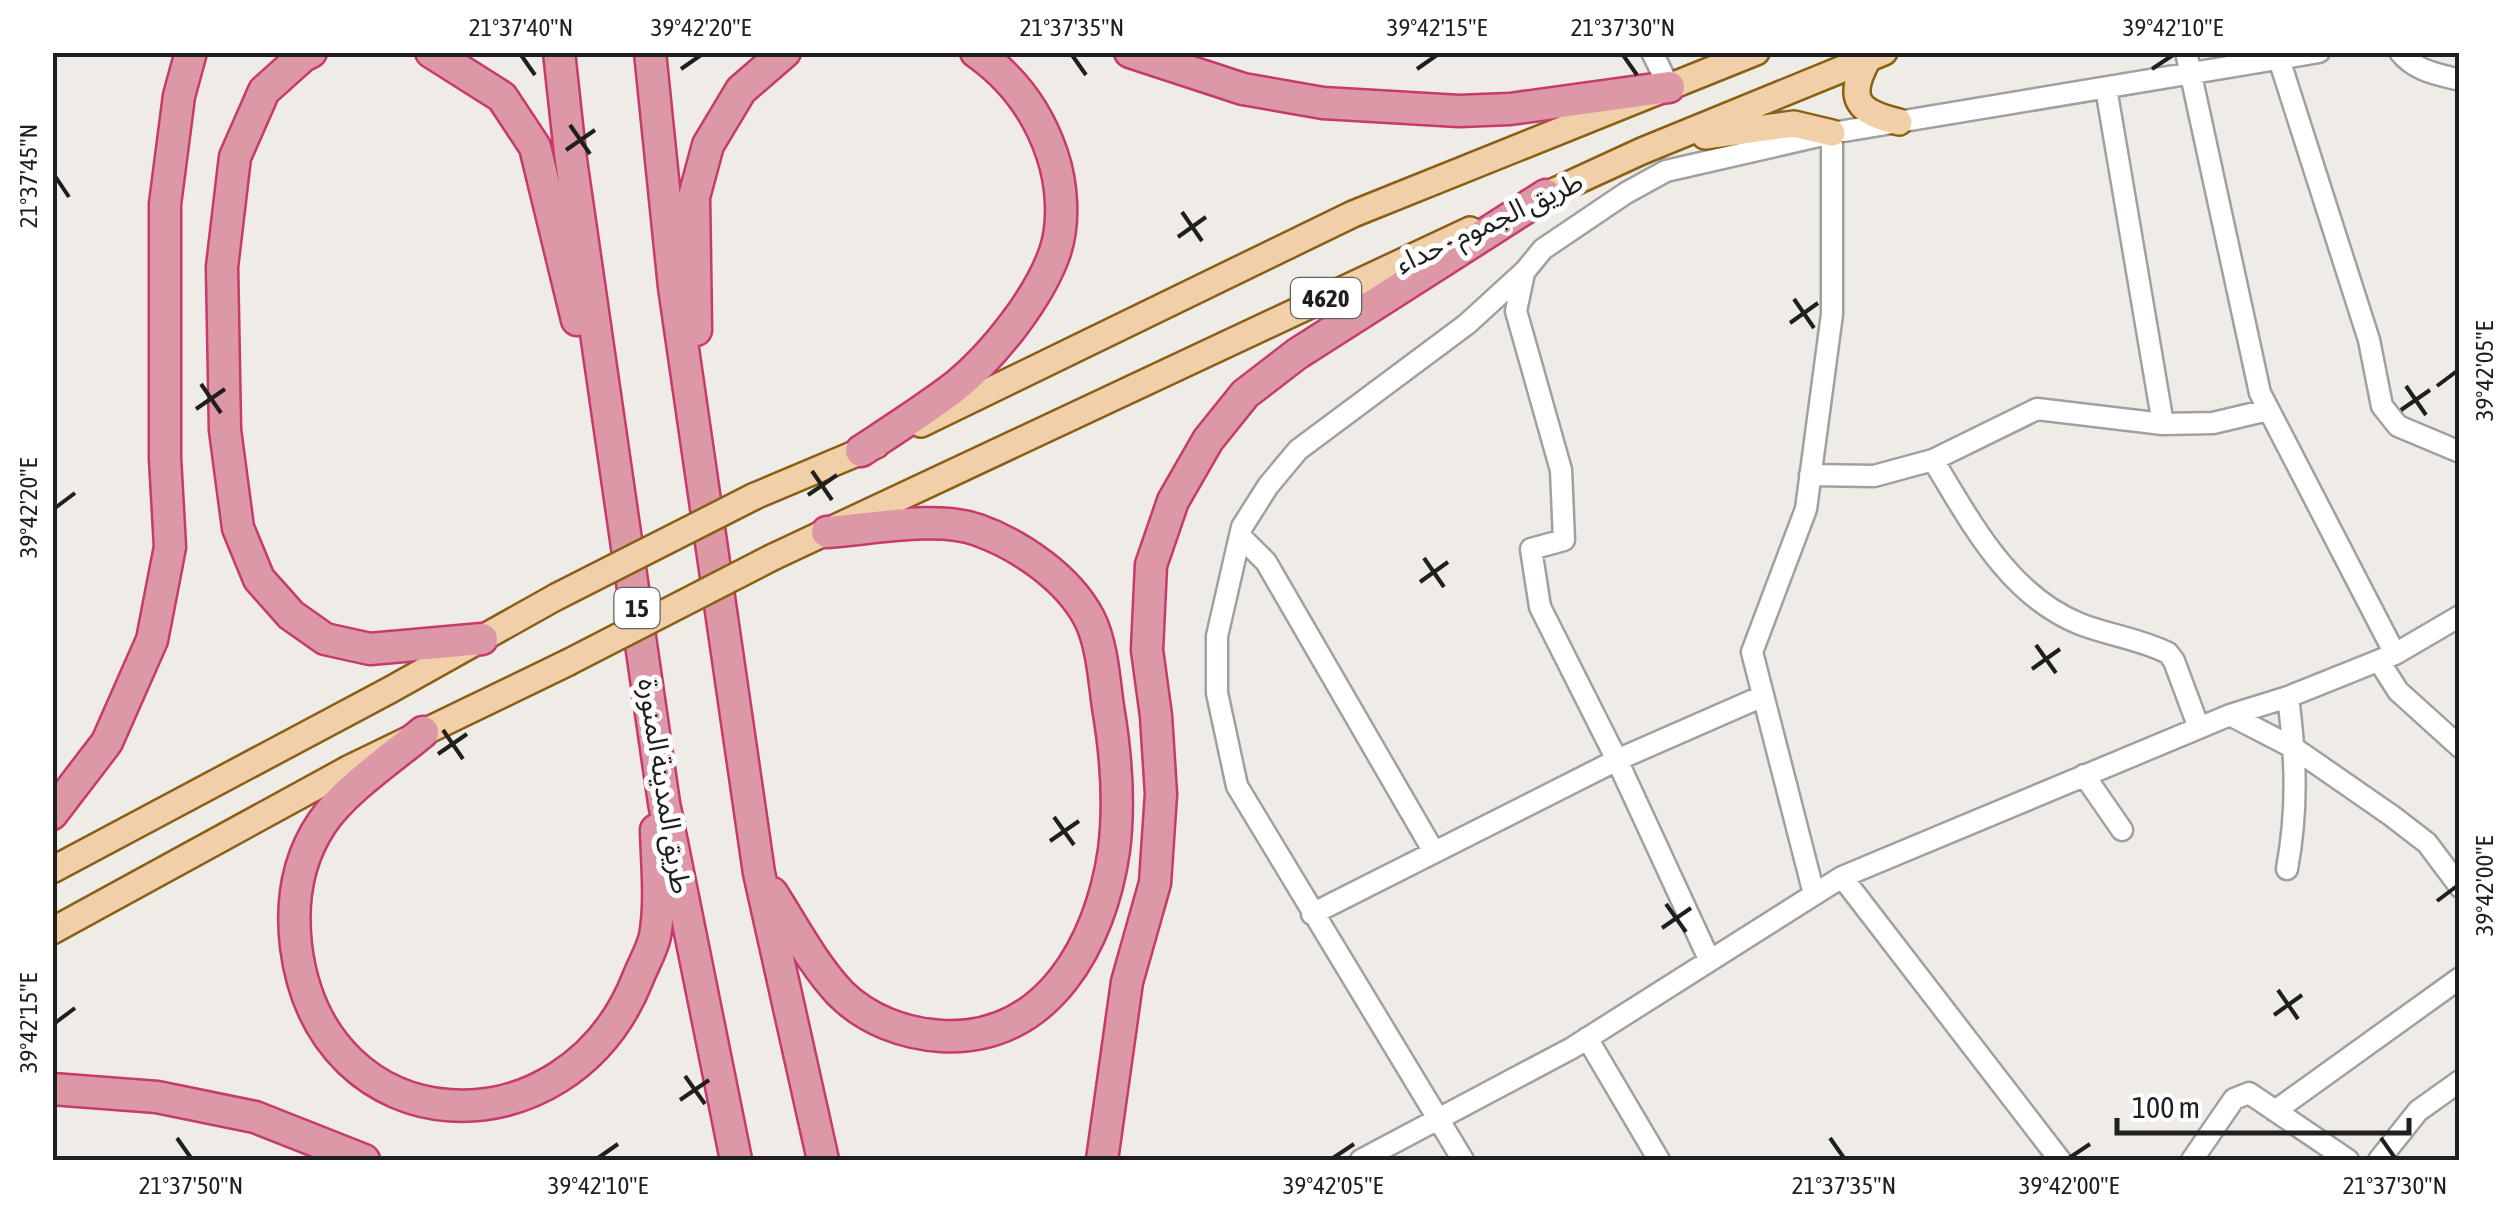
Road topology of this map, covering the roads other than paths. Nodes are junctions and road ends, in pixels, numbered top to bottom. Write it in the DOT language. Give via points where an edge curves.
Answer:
graph roads {
  1 [pos="191,52"];
  2 [pos="311,52"];
  3 [pos="431,52"];
  4 [pos="559,52"];
  5 [pos="650,52"];
  6 [pos="786,52"];
  7 [pos="976,52"];
  8 [pos="1130,52"];
  9 [pos="1652,52"];
  10 [pos="1756,52"];
  11 [pos="2319,52"];
  12 [pos="2400,52"];
  13 [pos="1876,56"];
  14 [pos="2279,59"];
  15 [pos="2189,63"];
  16 [pos="2460,80"];
  17 [pos="1669,87"];
  18 [pos="2106,88"];
  19 [pos="1899,122"];
  20 [pos="1832,133"];
  21 [pos="1661,143"];
  22 [pos="1546,194"];
  23 [pos="1524,272"];
  24 [pos="2268,410"];
  25 [pos="2163,424"];
  26 [pos="697,443"];
  27 [pos="862,451"];
  28 [pos="2460,452"];
  29 [pos="1933,460"];
  30 [pos="1810,475"];
  31 [pos="625,521"];
  32 [pos="827,532"];
  33 [pos="1240,536"];
  34 [pos="2460,616"];
  35 [pos="482,639"];
  36 [pos="2387,657"];
  37 [pos="1763,696"];
  38 [pos="2288,697"];
  39 [pos="2230,715"];
  40 [pos="2200,728"];
  41 [pos="423,732"];
  42 [pos="655,737"];
  43 [pos="2460,747"];
  44 [pos="2294,748"];
  45 [pos="1617,760"];
  46 [pos="2084,776"];
  47 [pos="52,814"];
  48 [pos="2122,830"];
  49 [pos="1434,852"];
  50 [pos="2287,869"];
  51 [pos="52,870"];
  52 [pos="759,872"];
  53 [pos="1842,877"];
  54 [pos="2460,887"];
  55 [pos="1814,894"];
  56 [pos="1312,914"];
  57 [pos="52,931"];
  58 [pos="1709,959"];
  59 [pos="2460,978"];
  60 [pos="1587,1038"];
  61 [pos="2460,1080"];
  62 [pos="52,1089"];
  63 [pos="2276,1111"];
  64 [pos="1438,1116"];
  65 [pos="2387,1157"];
  66 [pos="364,1160"];
  67 [pos="736,1160"];
  68 [pos="824,1160"];
  69 [pos="1102,1160"];
  70 [pos="1361,1160"];
  71 [pos="1463,1160"];
  72 [pos="1659,1160"];
  73 [pos="2060,1160"];
  74 [pos="2192,1160"];
  75 [pos="2348,1160"];
  1 -- 47 [label="highway" via="165,204 170,546 152,640 107,742"];
  2 -- 35 [label="highway" via="264,90 235,157 222,268 225,430 238,528 260,579 291,615 325,638 370,649"];
  3 -- 31 [label="highway" via="502,97 535,147"];
  4 -- 31 [label="highway, طريق المدينة المنورة / 15"];
  5 -- 26 [label="highway"];
  6 -- 26 [label="highway" via="741,90 708,146 694,197"];
  7 -- 27 [label="highway" via="1025,98 1044,130 1058,169 1056,251 1001,341 958,384"];
  8 -- 17 [label="highway" via="1244,89 1323,104 1510,109"];
  9 -- 17 [label="street"];
  10 -- 17 [label="main road, طريق الجموم - حداء / 4620"];
  11 -- 14 [label="street"];
  12 -- 16 [label="street" via="2429,72"];
  13 -- 19 [label="main road" via="1856,85 1860,105 1870,115"];
  13 -- 21 [label="main road, طريق الجموم - حداء / 4620"];
  14 -- 15 [label="street"];
  14 -- 28 [label="street" via="2369,340 2382,406 2398,426"];
  15 -- 18 [label="street"];
  15 -- 24 [label="street" via="2235,291"];
  17 -- 27 [label="main road, طريق الجموم - حداء / 4620" via="1352,214"];
  18 -- 19 [label="street"];
  18 -- 25 [label="street"];
  19 -- 20 [label="street"];
  20 -- 21 [label="main road" via="1771,125"];
  20 -- 23 [label="street" via="1666,171 1543,250"];
  20 -- 30 [label="street" via="1832,314"];
  21 -- 22 [label="main road, طريق الجموم - حداء / 4620"];
  22 -- 32 [label="main road, طريق الجموم - حداء / 4620"];
  22 -- 69 [label="highway" via="1244,394 1173,502 1151,564 1147,650 1161,794 1154,883 1127,982"];
  23 -- 33 [label="street" via="1467,324 1298,450"];
  23 -- 45 [label="street" via="1516,311 1560,470 1564,540 1531,549 1540,607"];
  24 -- 25 [label="street" via="2213,423"];
  24 -- 36 [label="street"];
  25 -- 29 [label="street" via="2037,409"];
  26 -- 52 [label="highway"];
  27 -- 35 [label="main road, طريق الجموم - حداء / 4620, bridge" via="754,496"];
  29 -- 30 [label="street" via="1874,476"];
  29 -- 40 [label="street" via="1990,550 2041,604 2168,653"];
  30 -- 37 [label="street" via="1806,509 1752,652"];
  31 -- 42 [label="highway, طريق المدينة المنورة / 15"];
  32 -- 41 [label="main road, طريق الجموم - حداء / 4620, bridge"];
  32 -- 52 [label="highway" via="933,524 974,528 1035,560 1063,586 1089,618 1102,665 1117,764 1114,851 1091,938 1057,990 1022,1018 970,1038 921,1035 874,1019 841,994"];
  33 -- 49 [label="street" via="1266,562"];
  33 -- 56 [label="street" via="1217,636 1226,744 1237,786"];
  34 -- 36 [label="street"];
  35 -- 51 [label="main road, طريق الجموم - حداء"];
  36 -- 38 [label="street"];
  36 -- 43 [label="street" via="2398,691"];
  37 -- 45 [label="street"];
  37 -- 55 [label="street"];
  38 -- 39 [label="street"];
  38 -- 44 [label="street"];
  39 -- 40 [label="street"];
  39 -- 44 [label="street"];
  40 -- 46 [label="street"];
  41 -- 42 [label="highway" via="322,822 302,864 292,913 298,964 329,1036 367,1079 412,1099 461,1106 506,1103 569,1071 630,998 654,937"];
  41 -- 57 [label="main road, طريق الجموم - حداء"];
  42 -- 67 [label="highway, طريق المدينة المنورة / 15"];
  44 -- 50 [label="street" via="2296,822"];
  44 -- 54 [label="street" via="2427,844"];
  45 -- 49 [label="street"];
  45 -- 58 [label="street"];
  46 -- 48 [label="street"];
  46 -- 53 [label="street"];
  49 -- 56 [label="street"];
  52 -- 68 [label="highway"];
  53 -- 55 [label="street"];
  53 -- 73 [label="street"];
  55 -- 58 [label="street"];
  56 -- 64 [label="street"];
  58 -- 60 [label="street"];
  59 -- 63 [label="street"];
  60 -- 64 [label="street"];
  60 -- 72 [label="street"];
  61 -- 65 [label="street" via="2418,1110"];
  62 -- 66 [label="highway" via="158,1097 255,1118"];
  63 -- 74 [label="street" via="2249,1093 2234,1099"];
  63 -- 75 [label="street"];
  64 -- 70 [label="street"];
  64 -- 71 [label="street"];
}
